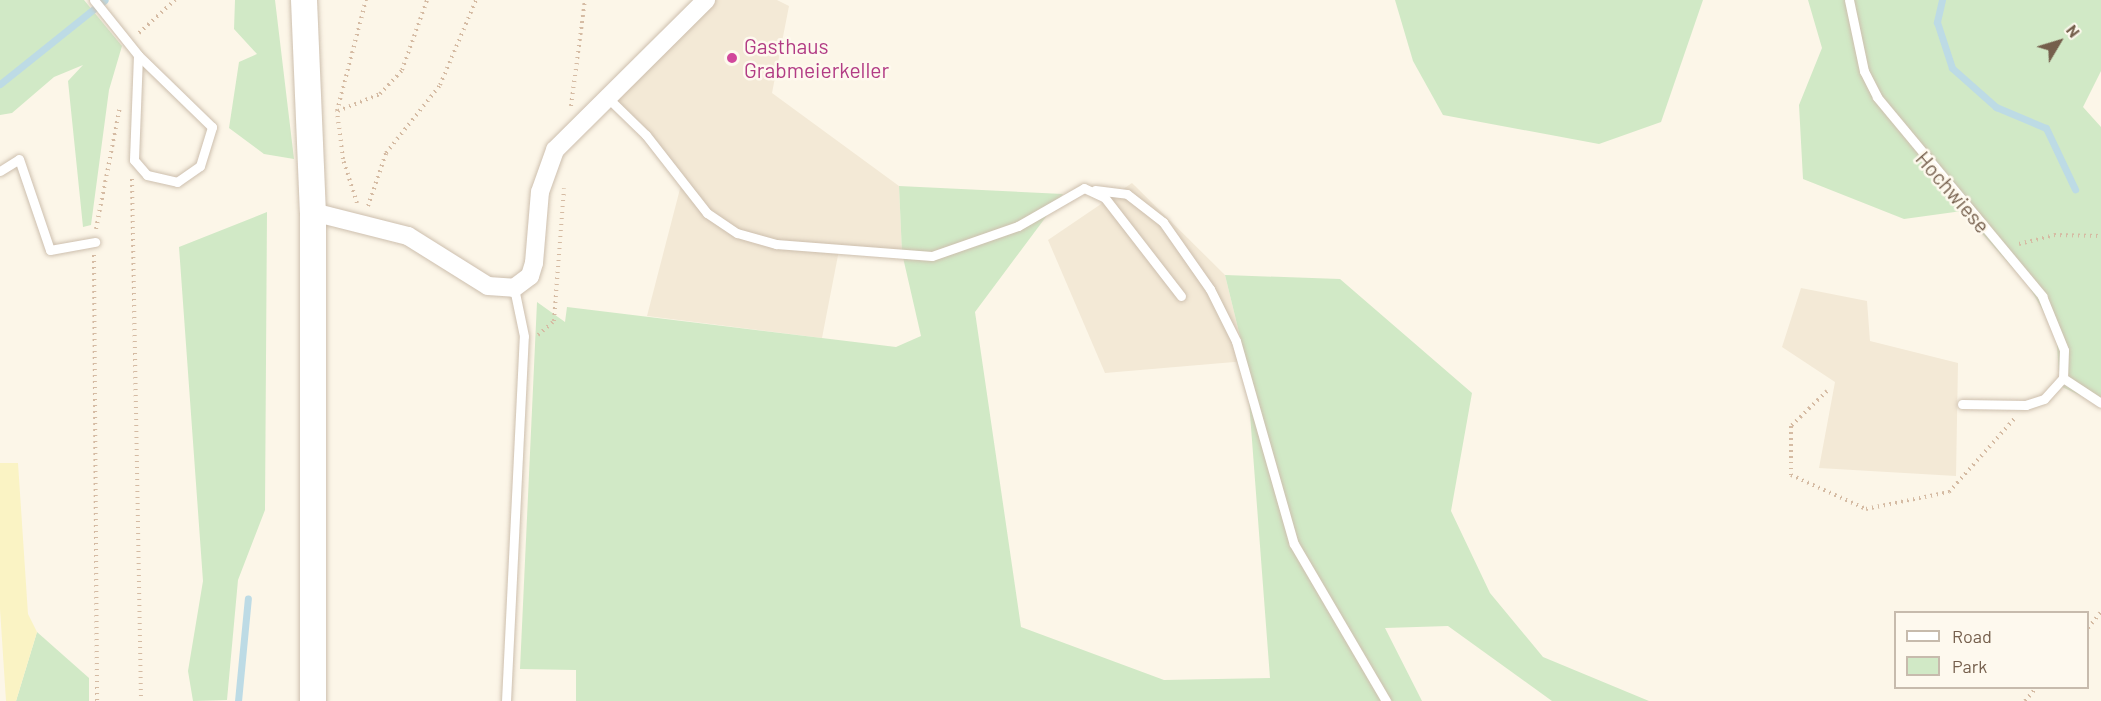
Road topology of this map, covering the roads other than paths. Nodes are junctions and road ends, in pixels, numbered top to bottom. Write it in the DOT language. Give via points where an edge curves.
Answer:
graph roads {
  1 [pos="94,0"];
  2 [pos="304,0"];
  3 [pos="706,0"];
  4 [pos="1849,0"];
  5 [pos="138,55"];
  6 [pos="609,100"];
  7 [pos="0,171"];
  8 [pos="1084,188"];
  9 [pos="313,212"];
  10 [pos="94,242"];
  11 [pos="514,288"];
  12 [pos="1180,296"];
  13 [pos="2063,378"];
  14 [pos="2101,403"];
  15 [pos="1962,404"];
  16 [pos="313,701"];
  17 [pos="506,701"];
  18 [pos="1386,701"];
  1 -- 5 [label="lane" via="131,41"];
  2 -- 9 [label="main road"];
  3 -- 6 [label="street"];
  4 -- 13 [label="lane, Hochwiese" via="1864,71 1877,97 2046,304 2064,350"];
  5 -- 5 [label="lane" via="134,160 147,175 177,182 200,166 212,127"];
  6 -- 8 [label="lane" via="646,135 707,213 737,232 776,244 932,256 1018,226"];
  6 -- 11 [label="street" via="568,135 546,166 530,276"];
  7 -- 10 [label="lane" via="19,159 50,250"];
  8 -- 12 [label="lane" via="1105,198"];
  8 -- 18 [label="lane" via="1127,194 1163,222 1210,289 1236,341 1294,544"];
  9 -- 11 [label="street" via="363,223 430,246 488,286"];
  9 -- 16 [label="main road"];
  11 -- 17 [label="lane" via="524,336"];
  13 -- 14 [label="lane"];
  13 -- 15 [label="lane" via="2044,399 2026,405"];
}
